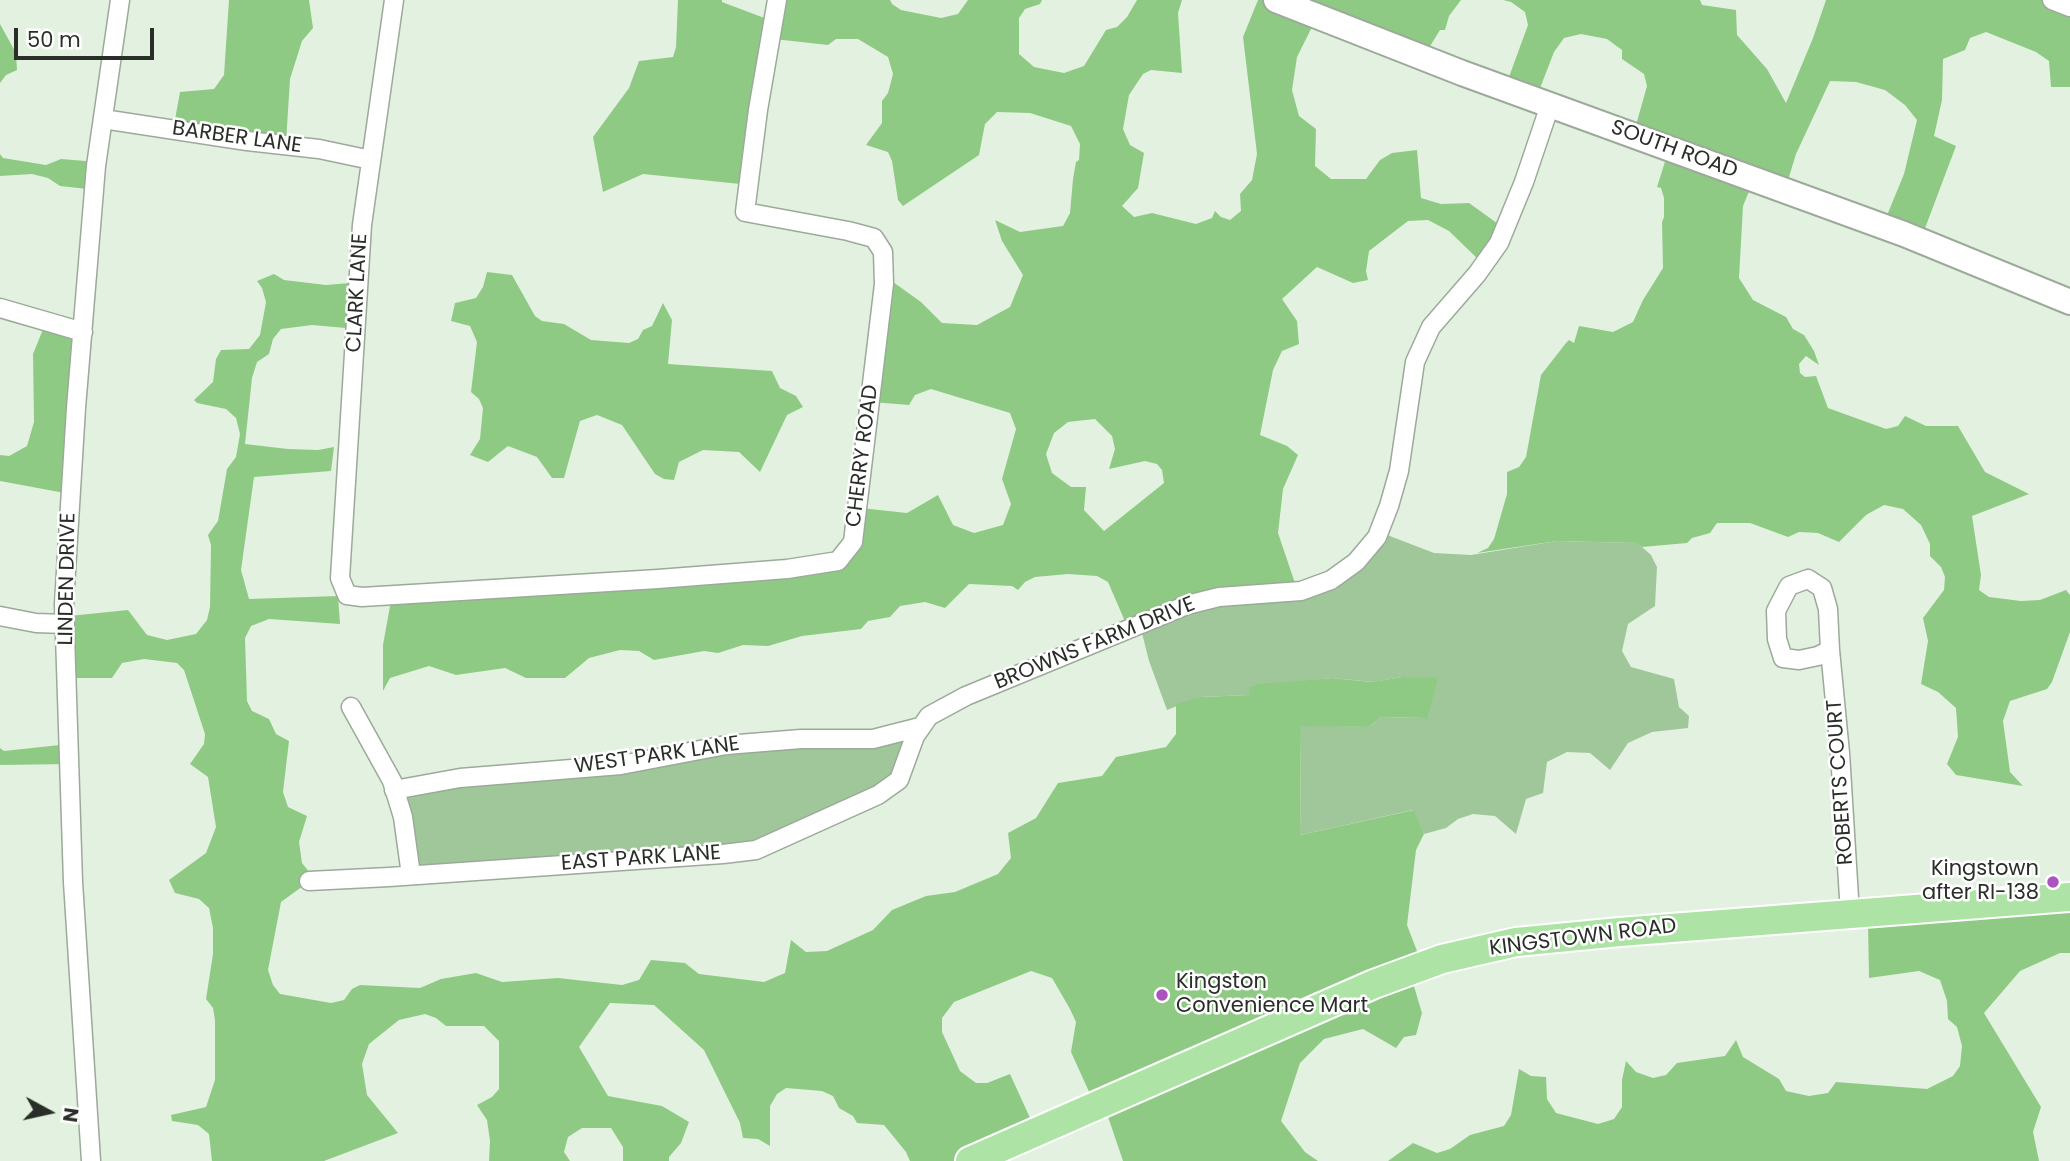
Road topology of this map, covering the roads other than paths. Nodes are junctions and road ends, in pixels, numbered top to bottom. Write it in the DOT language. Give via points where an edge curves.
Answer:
graph roads {
  1 [pos="120,0"];
  2 [pos="394,0"];
  3 [pos="777,0"];
  4 [pos="1276,0"];
  5 [pos="2052,0"];
  6 [pos="2070,7"];
  7 [pos="1550,105"];
  8 [pos="103,118"];
  9 [pos="371,160"];
  10 [pos="2070,302"];
  11 [pos="0,308"];
  12 [pos="83,331"];
  13 [pos="345,587"];
  14 [pos="0,616"];
  15 [pos="65,624"];
  16 [pos="1830,650"];
  17 [pos="351,707"];
  18 [pos="920,727"];
  19 [pos="394,790"];
  20 [pos="411,875"];
  21 [pos="309,881"];
  22 [pos="2070,897"];
  23 [pos="1850,914"];
  24 [pos="91,1161"];
  25 [pos="970,1161"];
  1 -- 8 [label="street, LINDEN DRIVE"];
  2 -- 9 [label="street, CLARK LANE"];
  3 -- 13 [label="street, CHERRY ROAD" via="745,212 874,238 883,251 884,284 853,542 838,561 658,579 362,597 347,595"];
  4 -- 7 [label="street, SOUTH ROAD"];
  5 -- 6 [label="street"];
  7 -- 10 [label="street, SOUTH ROAD" via="1904,234"];
  7 -- 18 [label="street, BROWNS FARM DRIVE" via="1499,243 1431,327 1416,362 1389,506 1377,537 1356,562 1331,580 1301,590 1219,597 1187,605 966,696 929,716"];
  8 -- 9 [label="street, BARBER LANE"];
  8 -- 12 [label="street, LINDEN DRIVE"];
  9 -- 13 [label="street, CLARK LANE" via="362,225 350,412 340,578"];
  11 -- 12 [label="street"];
  12 -- 15 [label="street, LINDEN DRIVE"];
  14 -- 15 [label="street"];
  15 -- 24 [label="street, LINDEN DRIVE" via="73,881"];
  16 -- 16 [label="street, ROBERTS COURT" via="1822,588 1808,579 1789,586 1776,611 1783,658 1799,660"];
  16 -- 23 [label="street, ROBERTS COURT"];
  17 -- 19 [label="street"];
  18 -- 19 [label="street, WEST PARK LANE" via="873,739 726,745 621,765 460,778"];
  18 -- 20 [label="street, EAST PARK LANE" via="899,780 878,795 756,850"];
  19 -- 20 [label="street" via="403,817"];
  20 -- 21 [label="street, EAST PARK LANE"];
  22 -- 23 [label="main road, KINGSTOWN ROAD"];
  23 -- 25 [label="main road, KINGSTOWN ROAD" via="1516,942 1441,959"];
}
